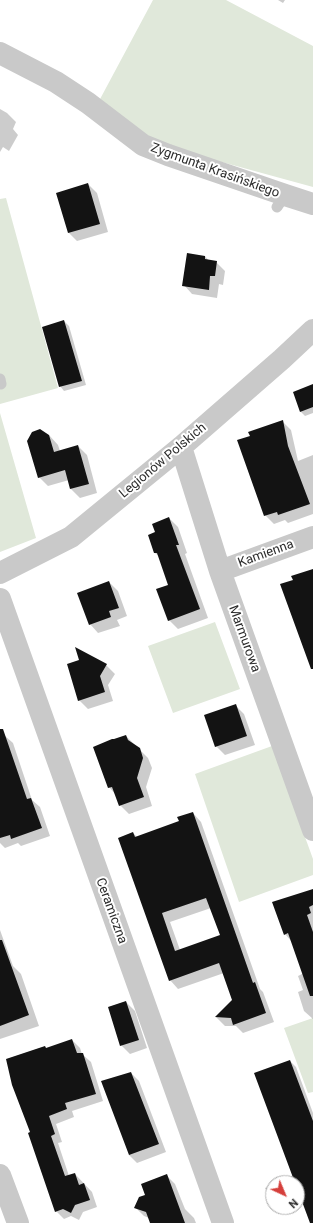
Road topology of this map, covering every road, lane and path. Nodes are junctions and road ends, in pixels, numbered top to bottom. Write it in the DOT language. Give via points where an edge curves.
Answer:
graph roads {
  1 [pos="0,53"];
  2 [pos="313,204"];
  3 [pos="313,330"];
  4 [pos="181,446"];
  5 [pos="313,537"];
  6 [pos="220,571"];
  7 [pos="0,572"];
  8 [pos="0,599"];
  9 [pos="313,830"];
  10 [pos="0,1175"];
  11 [pos="18,1223"];
  12 [pos="223,1223"];
  1 -- 2 [label="street, Zygmunta Krasińskiego" via="56,82 143,145 281,201"];
  3 -- 4 [label="street, Legionów Polskich"];
  4 -- 6 [label="street, Marmurowa"];
  4 -- 7 [label="street, Legionów Polskich" via="71,537"];
  5 -- 6 [label="street, Kamienna"];
  6 -- 9 [label="street, Marmurowa"];
  8 -- 12 [label="street, Ceramiczna"];
  10 -- 11 [label="street"];
}
